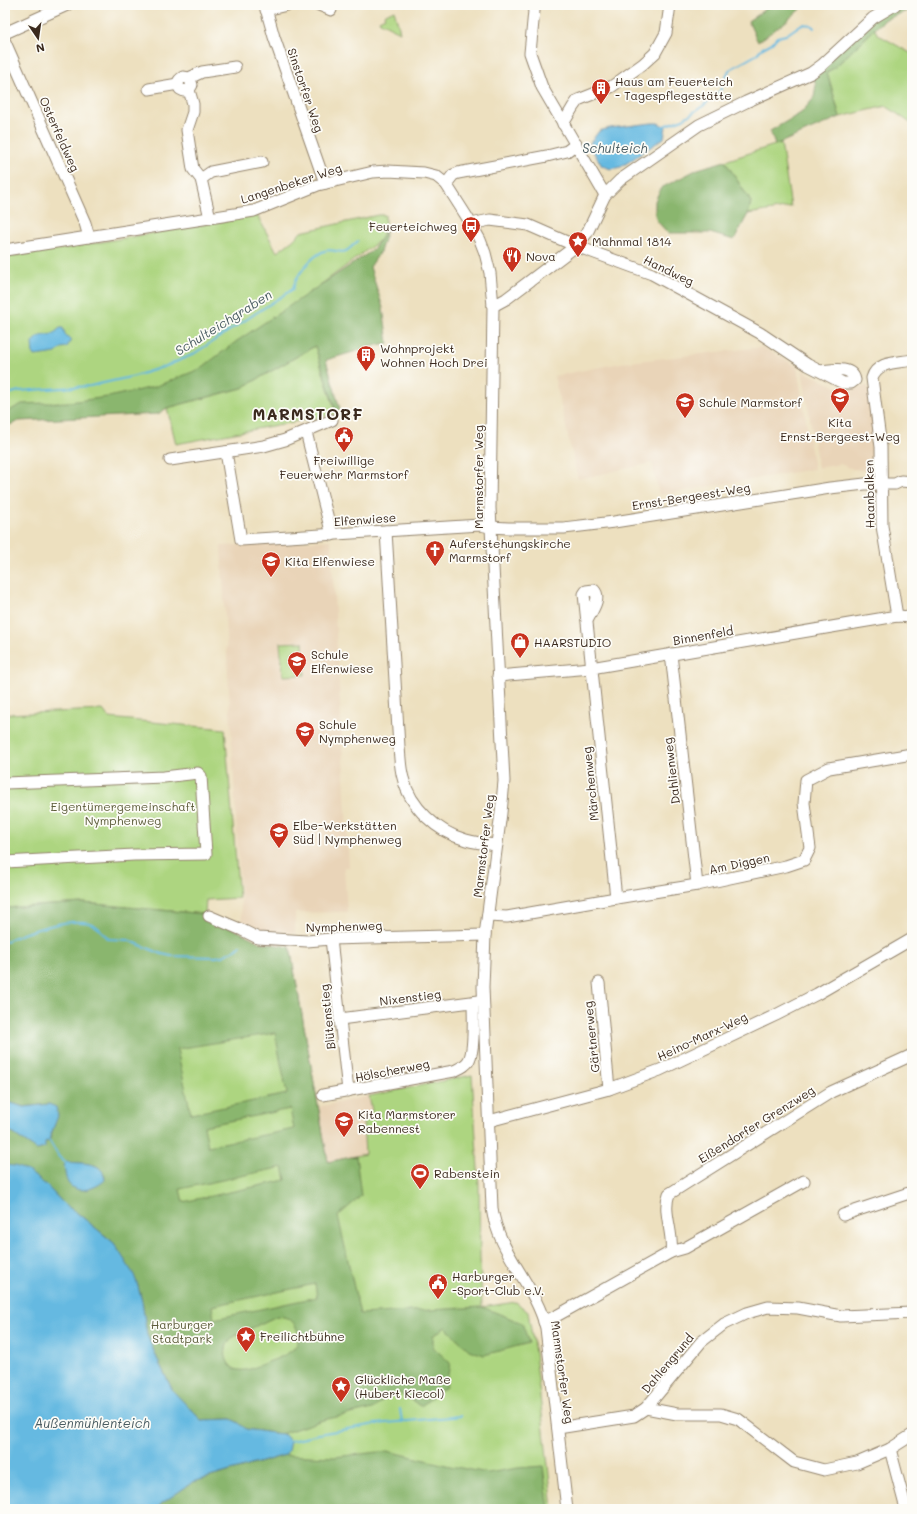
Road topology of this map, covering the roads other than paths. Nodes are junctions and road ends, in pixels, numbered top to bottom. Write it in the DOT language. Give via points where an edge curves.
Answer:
graph roads {
  1 [pos="67,5"];
  2 [pos="288,5"];
  3 [pos="319,5"];
  4 [pos="532,5"];
  5 [pos="670,5"];
  6 [pos="895,5"];
  7 [pos="265,7"];
  8 [pos="331,10"];
  9 [pos="5,32"];
  10 [pos="5,42"];
  11 [pos="235,67"];
  12 [pos="189,78"];
  13 [pos="178,84"];
  14 [pos="149,89"];
  15 [pos="190,90"];
  16 [pos="564,124"];
  17 [pos="576,144"];
  18 [pos="262,162"];
  19 [pos="201,179"];
  20 [pos="325,183"];
  21 [pos="446,184"];
  22 [pos="605,195"];
  23 [pos="210,218"];
  24 [pos="471,224"];
  25 [pos="89,238"];
  26 [pos="576,246"];
  27 [pos="5,250"];
  28 [pos="493,306"];
  29 [pos="912,360"];
  30 [pos="820,371"];
  31 [pos="332,420"];
  32 [pos="306,432"];
  33 [pos="226,452"];
  34 [pos="170,460"];
  35 [pos="912,482"];
  36 [pos="882,483"];
  37 [pos="895,484"];
  38 [pos="912,489"];
  39 [pos="490,527"];
  40 [pos="386,531"];
  41 [pos="332,535"];
  42 [pos="897,616"];
  43 [pos="912,617"];
  44 [pos="587,621"];
  45 [pos="671,654"];
  46 [pos="591,668"];
  47 [pos="498,676"];
  48 [pos="912,754"];
  49 [pos="5,783"];
  50 [pos="497,846"];
  51 [pos="5,862"];
  52 [pos="697,885"];
  53 [pos="616,898"];
  54 [pos="208,916"];
  55 [pos="488,916"];
  56 [pos="486,935"];
  57 [pos="332,939"];
  58 [pos="912,939"];
  59 [pos="598,983"];
  60 [pos="478,1001"];
  61 [pos="340,1019"];
  62 [pos="912,1055"];
  63 [pos="464,1067"];
  64 [pos="609,1089"];
  65 [pos="348,1091"];
  66 [pos="323,1096"];
  67 [pos="489,1121"];
  68 [pos="804,1181"];
  69 [pos="912,1192"];
  70 [pos="843,1215"];
  71 [pos="671,1252"];
  72 [pos="912,1313"];
  73 [pos="544,1322"];
  74 [pos="646,1408"];
  75 [pos="558,1428"];
  76 [pos="912,1434"];
  77 [pos="890,1449"];
  78 [pos="567,1509"];
  79 [pos="906,1509"];
  1 -- 9 [label="street"];
  2 -- 7 [label="street"];
  3 -- 8 [label="street"];
  4 -- 16 [label="street" via="534,11 531,58 542,87"];
  5 -- 16 [label="street" via="666,33 655,53 611,87 578,100"];
  6 -- 22 [label="street" via="873,18 811,73 699,125 620,180"];
  7 -- 20 [label="street, Sinstorfer Weg"];
  10 -- 25 [label="street, Osterfeldweg" via="85,223"];
  11 -- 12 [label="street" via="202,72"];
  12 -- 13 [label="street" via="180,78"];
  12 -- 15 [label="street" via="192,85"];
  13 -- 14 [label="street"];
  13 -- 15 [label="street" via="182,91"];
  15 -- 19 [label="street" via="193,112 187,130 193,169"];
  16 -- 17 [label="street"];
  17 -- 21 [label="street" via="566,151 547,156 458,173"];
  17 -- 22 [label="street"];
  18 -- 19 [label="street" via="211,172"];
  19 -- 23 [label="street"];
  20 -- 21 [label="street, Langenbeker Weg" via="388,171 427,173 438,177"];
  20 -- 23 [label="street, Langenbeker Weg" via="254,211"];
  21 -- 24 [label="street, Marmstorfer Weg"];
  22 -- 26 [label="street" via="587,234"];
  23 -- 25 [label="street, Langenbeker Weg"];
  24 -- 26 [label="street, Handweg" via="490,220 528,225"];
  24 -- 28 [label="street, Marmstorfer Weg" via="480,240 488,264"];
  25 -- 27 [label="street, Langenbeker Weg"];
  26 -- 28 [label="street"];
  26 -- 30 [label="street, Handweg" via="652,274 760,333"];
  28 -- 39 [label="street, Marmstorfer Weg"];
  29 -- 36 [label="street, Haanbalken" via="885,365 875,370 872,380 880,436"];
  31 -- 32 [label="street"];
  32 -- 33 [label="street" via="264,446"];
  32 -- 41 [label="street"];
  33 -- 34 [label="street"];
  33 -- 41 [label="street, Elfenwiese" via="241,540"];
  35 -- 37 [label="street, Ernst-Bergeest-Weg" via="901,481"];
  36 -- 37 [label="street, Ernst-Bergeest-Weg"];
  36 -- 39 [label="street, Ernst-Bergeest-Weg" via="830,488 564,528"];
  36 -- 42 [label="street, Haanbalken" via="882,526"];
  37 -- 38 [label="street, Ernst-Bergeest-Weg" via="900,488"];
  39 -- 40 [label="street, Elfenwiese" via="480,525"];
  39 -- 47 [label="street, Marmstorfer Weg"];
  40 -- 41 [label="street, Elfenwiese"];
  40 -- 50 [label="street" via="399,747 401,769 407,790 423,814 437,826 466,840"];
  42 -- 43 [label="street, Binnenfeld"];
  42 -- 45 [label="street, Binnenfeld"];
  44 -- 46 [label="street, Märchenweg"];
  45 -- 46 [label="street, Binnenfeld"];
  45 -- 52 [label="street, Dahlienweg"];
  46 -- 47 [label="street, Binnenfeld"];
  46 -- 53 [label="street, Märchenweg"];
  47 -- 50 [label="street, Marmstorfer Weg" via="504,780"];
  48 -- 52 [label="street, Am Diggen" via="829,768 806,780 804,803 810,848 804,860"];
  49 -- 51 [label="street" via="164,777 198,773 201,776 206,854"];
  50 -- 55 [label="street, Marmstorfer Weg"];
  52 -- 53 [label="street, Am Diggen"];
  53 -- 55 [label="street, Am Diggen" via="507,917"];
  54 -- 57 [label="street, Nymphenweg" via="258,938 307,942"];
  55 -- 56 [label="street, Marmstorfer Weg"];
  56 -- 57 [label="street, Nymphenweg"];
  56 -- 60 [label="street, Marmstorfer Weg" via="483,986"];
  57 -- 61 [label="street, Blütenstieg"];
  58 -- 64 [label="street, Heino-Marx-Weg" via="776,1015 660,1070"];
  59 -- 64 [label="street, Gärtnerweg"];
  60 -- 61 [label="street, Nixenstieg"];
  60 -- 63 [label="street, Marmstorfer Weg" via="472,1050 470,1059"];
  60 -- 67 [label="street, Marmstorfer Weg"];
  61 -- 65 [label="street, Blütenstieg"];
  62 -- 71 [label="street, Eißendorfer Grenzweg" via="831,1092 669,1194 666,1201"];
  63 -- 65 [label="street, Hölscherweg"];
  64 -- 67 [label="street, Heino-Marx-Weg"];
  65 -- 66 [label="street, Hölscherweg"];
  67 -- 73 [label="street, Marmstorfer Weg" via="493,1216 506,1250 530,1290"];
  68 -- 71 [label="street" via="685,1248"];
  69 -- 70 [label="street"];
  71 -- 73 [label="street"];
  72 -- 74 [label="street, Dahlengrund" via="841,1316 798,1308 768,1307 747,1313 724,1324 701,1342"];
  73 -- 75 [label="street, Marmstorfer Weg"];
  74 -- 75 [label="street, Dahlengrund" via="634,1416"];
  74 -- 77 [label="street" via="677,1414 721,1414 738,1419 794,1462 824,1470 856,1463"];
  75 -- 78 [label="street, Marmstorfer Weg"];
  76 -- 77 [label="street"];
  77 -- 79 [label="street"];
}
